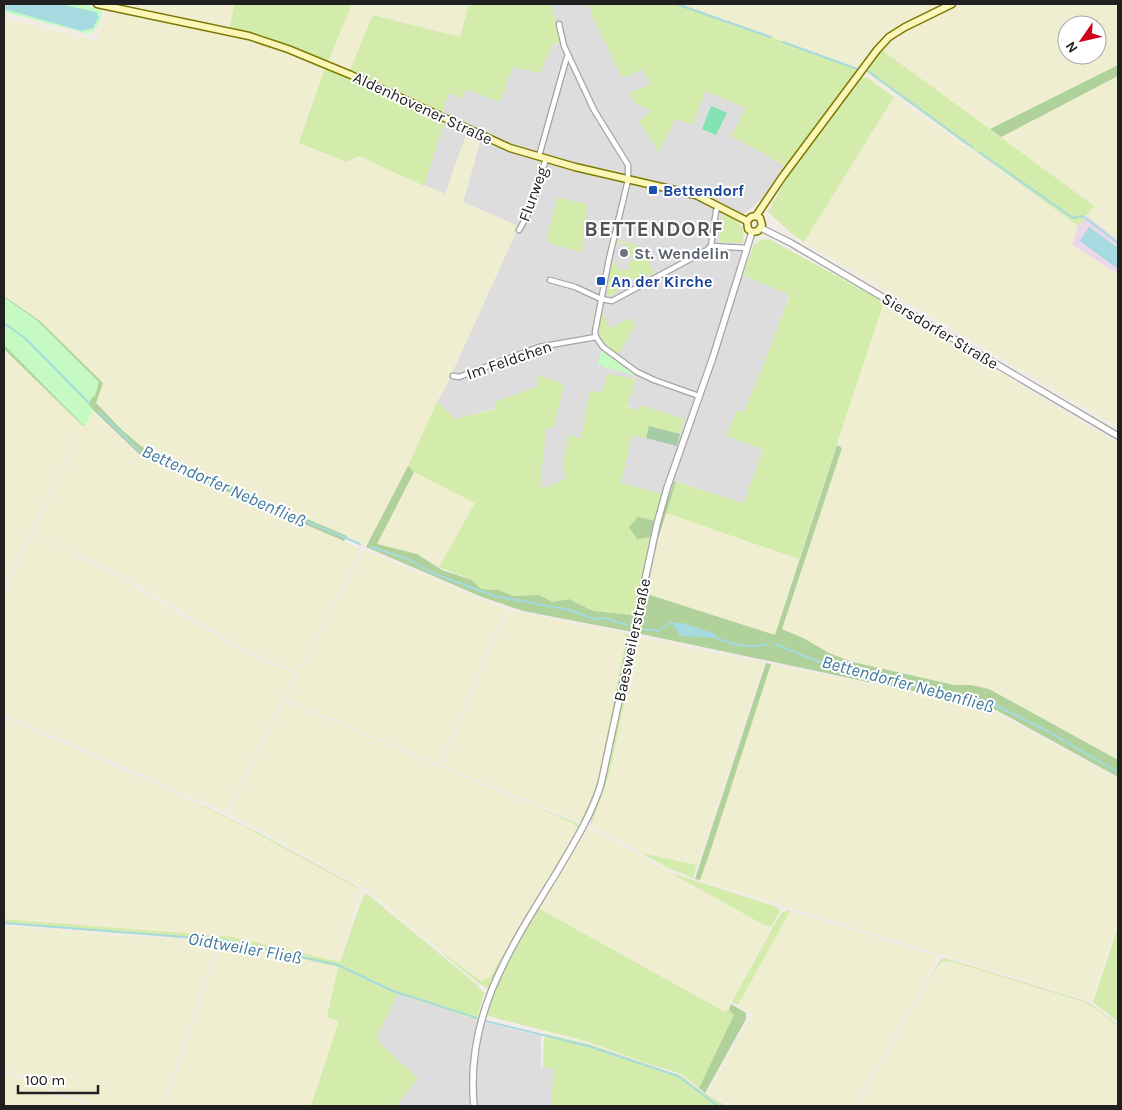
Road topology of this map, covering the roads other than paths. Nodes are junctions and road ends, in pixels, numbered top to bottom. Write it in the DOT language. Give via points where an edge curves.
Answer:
graph roads {
  1 [pos="97,4"];
  2 [pos="952,4"];
  3 [pos="559,24"];
  4 [pos="568,55"];
  5 [pos="543,158"];
  6 [pos="628,180"];
  7 [pos="718,206"];
  8 [pos="756,216"];
  9 [pos="747,221"];
  10 [pos="761,228"];
  11 [pos="519,230"];
  12 [pos="752,232"];
  13 [pos="711,246"];
  14 [pos="747,248"];
  15 [pos="550,280"];
  16 [pos="601,299"];
  17 [pos="596,337"];
  18 [pos="453,376"];
  19 [pos="699,396"];
  20 [pos="1118,436"];
  21 [pos="474,1106"];
  1 -- 5 [label="main road, Aldenhovener Straße" via="249,36 288,49 510,148"];
  2 -- 8 [label="main road" via="889,37"];
  3 -- 4 [label="street"];
  4 -- 5 [label="street, Flurweg"];
  4 -- 6 [label="street" via="594,110 628,165"];
  5 -- 6 [label="main road, Aldenhovener Straße"];
  5 -- 11 [label="street, Flurweg" via="527,216"];
  6 -- 7 [label="main road, Aldenhovener Straße" via="696,195"];
  6 -- 16 [label="street"];
  7 -- 9 [label="main road, Aldenhovener Straße"];
  7 -- 13 [label="street"];
  8 -- 9 [label="main road"];
  8 -- 10 [label="main road" via="762,221"];
  9 -- 12 [label="main road"];
  10 -- 12 [label="main road"];
  10 -- 20 [label="street, Siersdorfer Straße"];
  12 -- 14 [label="street, Baesweilerstraße"];
  13 -- 14 [label="street"];
  13 -- 16 [label="street" via="612,301"];
  14 -- 19 [label="street, Baesweilerstraße"];
  15 -- 16 [label="street"];
  16 -- 17 [label="street"];
  17 -- 18 [label="street, Im Feldchen" via="539,347 459,377"];
  17 -- 19 [label="street" via="603,347 637,372"];
  19 -- 21 [label="street, Baesweilerstraße" via="657,524 606,766 595,802 585,825 504,961 490,992 475,1051"];
}
